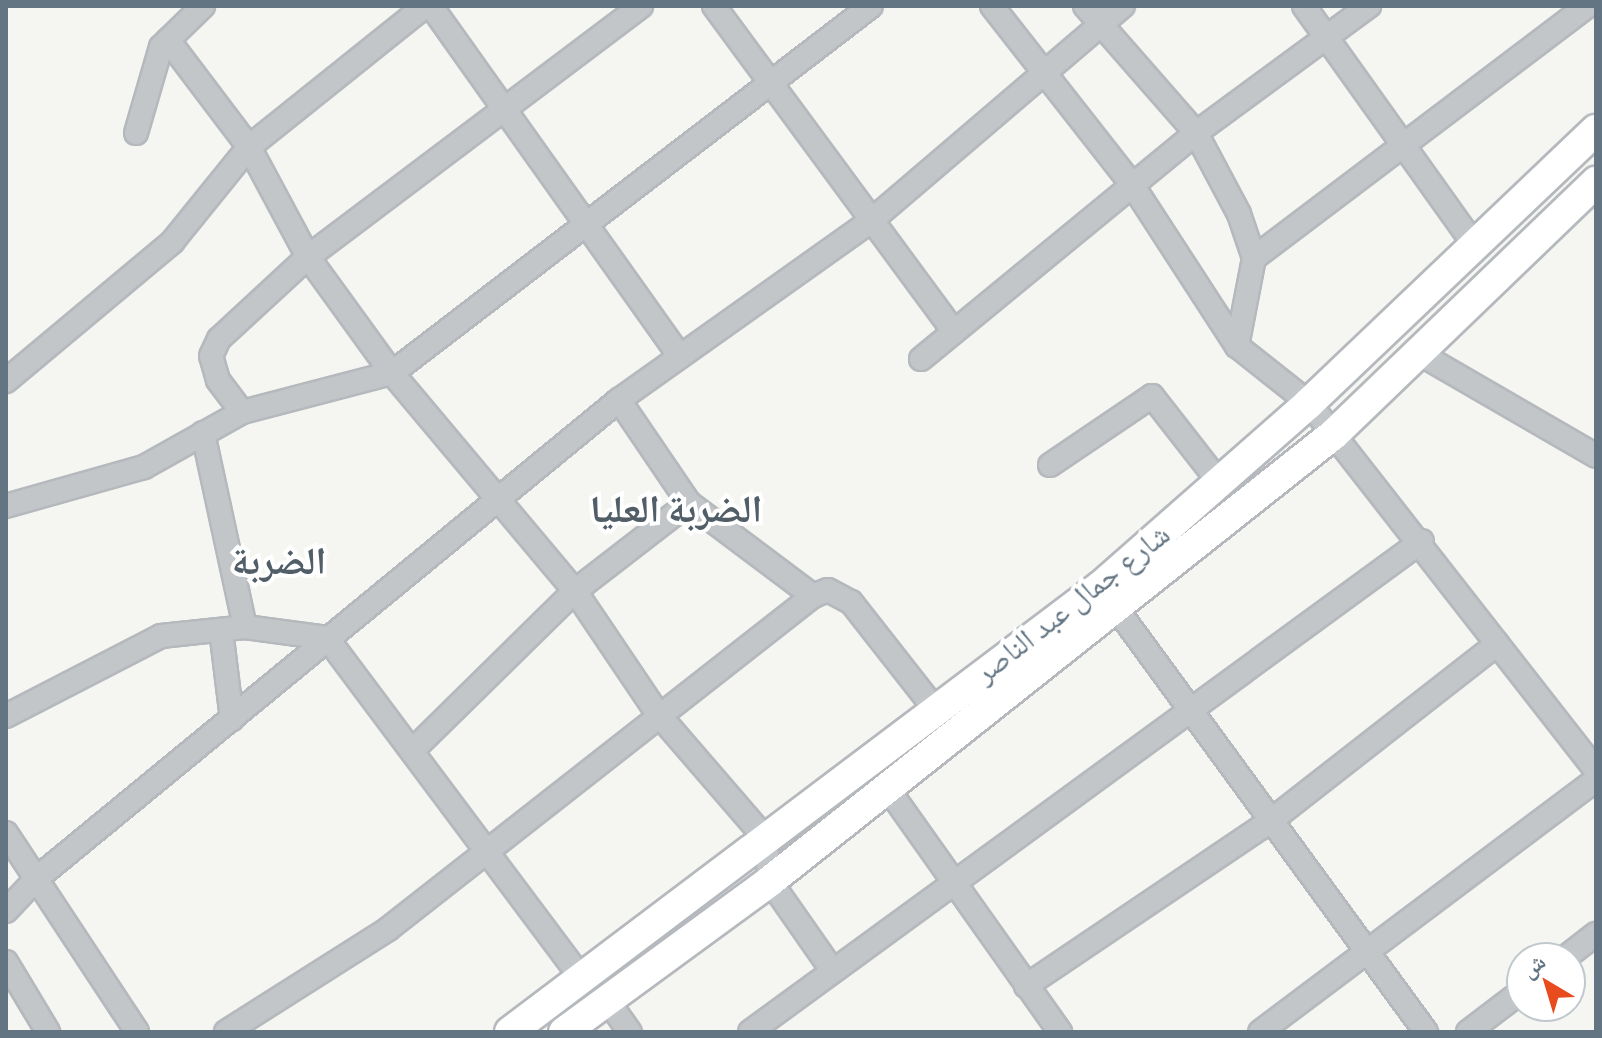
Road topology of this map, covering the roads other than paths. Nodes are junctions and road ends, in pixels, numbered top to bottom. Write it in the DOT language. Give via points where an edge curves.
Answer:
graph roads {
  1 [pos="203,6"];
  2 [pos="425,6"];
  3 [pos="431,6"];
  4 [pos="641,6"];
  5 [pos="714,6"];
  6 [pos="871,6"];
  7 [pos="992,6"];
  8 [pos="1085,6"];
  9 [pos="1123,6"];
  10 [pos="1304,6"];
  11 [pos="1369,6"];
  12 [pos="1587,6"];
  13 [pos="1100,24"];
  14 [pos="1328,36"];
  15 [pos="168,40"];
  16 [pos="1044,70"];
  17 [pos="771,85"];
  18 [pos="504,110"];
  19 [pos="1596,130"];
  20 [pos="136,133"];
  21 [pos="1196,133"];
  22 [pos="1403,145"];
  23 [pos="249,147"];
  24 [pos="1596,182"];
  25 [pos="1133,186"];
  26 [pos="872,220"];
  27 [pos="582,224"];
  28 [pos="1473,243"];
  29 [pos="308,257"];
  30 [pos="1254,258"];
  31 [pos="954,331"];
  32 [pos="1237,346"];
  33 [pos="1415,351"];
  34 [pos="679,355"];
  35 [pos="921,359"];
  36 [pos="392,373"];
  37 [pos="6,381"];
  38 [pos="619,400"];
  39 [pos="1309,403"];
  40 [pos="242,412"];
  41 [pos="203,433"];
  42 [pos="1334,434"];
  43 [pos="1596,456"];
  44 [pos="1050,465"];
  45 [pos="1220,483"];
  46 [pos="502,500"];
  47 [pos="689,503"];
  48 [pos="6,506"];
  49 [pos="1422,541"];
  50 [pos="575,591"];
  51 [pos="813,596"];
  52 [pos="1116,608"];
  53 [pos="245,627"];
  54 [pos="221,630"];
  55 [pos="327,638"];
  56 [pos="1497,644"];
  57 [pos="934,708"];
  58 [pos="1190,712"];
  59 [pos="658,714"];
  60 [pos="6,716"];
  61 [pos="232,719"];
  62 [pos="412,751"];
  63 [pos="1595,768"];
  64 [pos="888,789"];
  65 [pos="1268,823"];
  66 [pos="6,833"];
  67 [pos="765,838"];
  68 [pos="487,851"];
  69 [pos="36,879"];
  70 [pos="770,881"];
  71 [pos="955,889"];
  72 [pos="6,911"];
  73 [pos="1368,955"];
  74 [pos="6,962"];
  75 [pos="830,967"];
  76 [pos="584,981"];
  77 [pos="1026,986"];
  78 [pos="608,1001"];
  79 [pos="1506,1003"];
  80 [pos="48,1032"];
  81 [pos="137,1032"];
  82 [pos="226,1032"];
  83 [pos="510,1032"];
  84 [pos="564,1032"];
  85 [pos="630,1032"];
  86 [pos="750,1032"];
  87 [pos="1060,1032"];
  88 [pos="1260,1032"];
  89 [pos="1426,1032"];
  90 [pos="1468,1032"];
  1 -- 15 [label="street"];
  2 -- 23 [label="street"];
  3 -- 18 [label="street"];
  4 -- 18 [label="street"];
  5 -- 17 [label="street"];
  6 -- 17 [label="street"];
  7 -- 16 [label="street"];
  8 -- 13 [label="street"];
  9 -- 13 [label="street"];
  10 -- 14 [label="street"];
  11 -- 14 [label="street"];
  12 -- 22 [label="street"];
  13 -- 16 [label="street"];
  13 -- 21 [label="street"];
  14 -- 21 [label="street"];
  14 -- 22 [label="street"];
  15 -- 20 [label="street"];
  15 -- 23 [label="street"];
  16 -- 25 [label="street"];
  16 -- 26 [label="street"];
  17 -- 26 [label="street"];
  17 -- 27 [label="street"];
  18 -- 27 [label="street"];
  18 -- 29 [label="street"];
  19 -- 28 [label="main road, شارع جمال عبد الناصر"];
  21 -- 25 [label="street"];
  21 -- 30 [label="street"];
  22 -- 28 [label="street"];
  22 -- 30 [label="street"];
  23 -- 29 [label="street"];
  23 -- 37 [label="street" via="172,242"];
  24 -- 33 [label="main road, شارع جمال عبد الناصر"];
  25 -- 31 [label="street"];
  25 -- 32 [label="street"];
  26 -- 31 [label="street"];
  26 -- 34 [label="street"];
  27 -- 34 [label="street"];
  27 -- 36 [label="street"];
  28 -- 39 [label="main road, شارع جمال عبد الناصر"];
  29 -- 36 [label="street"];
  29 -- 40 [label="street" via="219,339 211,356"];
  30 -- 32 [label="street"];
  31 -- 35 [label="street"];
  32 -- 39 [label="street"];
  33 -- 42 [label="main road, شارع جمال عبد الناصر"];
  33 -- 43 [label="street"];
  34 -- 38 [label="street"];
  36 -- 40 [label="street"];
  36 -- 46 [label="street"];
  38 -- 46 [label="street"];
  38 -- 47 [label="street"];
  39 -- 42 [label="street"];
  39 -- 45 [label="main road, شارع جمال عبد الناصر"];
  40 -- 41 [label="street"];
  41 -- 48 [label="street" via="144,467"];
  41 -- 53 [label="street"];
  42 -- 49 [label="street"];
  42 -- 52 [label="main road, شارع جمال عبد الناصر"];
  44 -- 45 [label="street" via="1152,396"];
  45 -- 57 [label="main road, شارع جمال عبد الناصر" via="1101,586"];
  46 -- 50 [label="street"];
  46 -- 55 [label="street"];
  47 -- 50 [label="street"];
  47 -- 51 [label="street"];
  49 -- 56 [label="street"];
  49 -- 58 [label="street"];
  50 -- 59 [label="street"];
  50 -- 62 [label="street"];
  51 -- 57 [label="street" via="828,590 851,602"];
  51 -- 59 [label="street"];
  52 -- 58 [label="street"];
  52 -- 64 [label="main road, شارع جمال عبد الناصر"];
  53 -- 54 [label="street"];
  53 -- 55 [label="street"];
  54 -- 60 [label="street" via="161,636"];
  54 -- 61 [label="street"];
  55 -- 61 [label="street"];
  55 -- 62 [label="street"];
  56 -- 63 [label="street"];
  56 -- 65 [label="street"];
  57 -- 67 [label="main road, شارع جمال عبد الناصر"];
  58 -- 65 [label="street"];
  58 -- 71 [label="street"];
  59 -- 67 [label="street"];
  59 -- 68 [label="street"];
  61 -- 69 [label="street"];
  62 -- 68 [label="street"];
  63 -- 73 [label="street"];
  64 -- 70 [label="main road, شارع جمال عبد الناصر"];
  64 -- 71 [label="street"];
  65 -- 73 [label="street"];
  65 -- 77 [label="street"];
  66 -- 69 [label="street"];
  67 -- 70 [label="street"];
  67 -- 76 [label="main road, شارع جمال عبد الناصر"];
  68 -- 76 [label="street"];
  68 -- 82 [label="street" via="388,929"];
  69 -- 72 [label="street"];
  69 -- 81 [label="street"];
  70 -- 75 [label="street"];
  70 -- 78 [label="main road, شارع جمال عبد الناصر"];
  71 -- 75 [label="street"];
  71 -- 77 [label="street"];
  73 -- 88 [label="street"];
  73 -- 89 [label="street"];
  74 -- 80 [label="street"];
  75 -- 86 [label="street"];
  76 -- 83 [label="main road, شارع جمال عبد الناصر"];
  77 -- 87 [label="street"];
  78 -- 84 [label="main road, شارع جمال عبد الناصر"];
  78 -- 85 [label="street"];
  79 -- 90 [label="street"];
}
